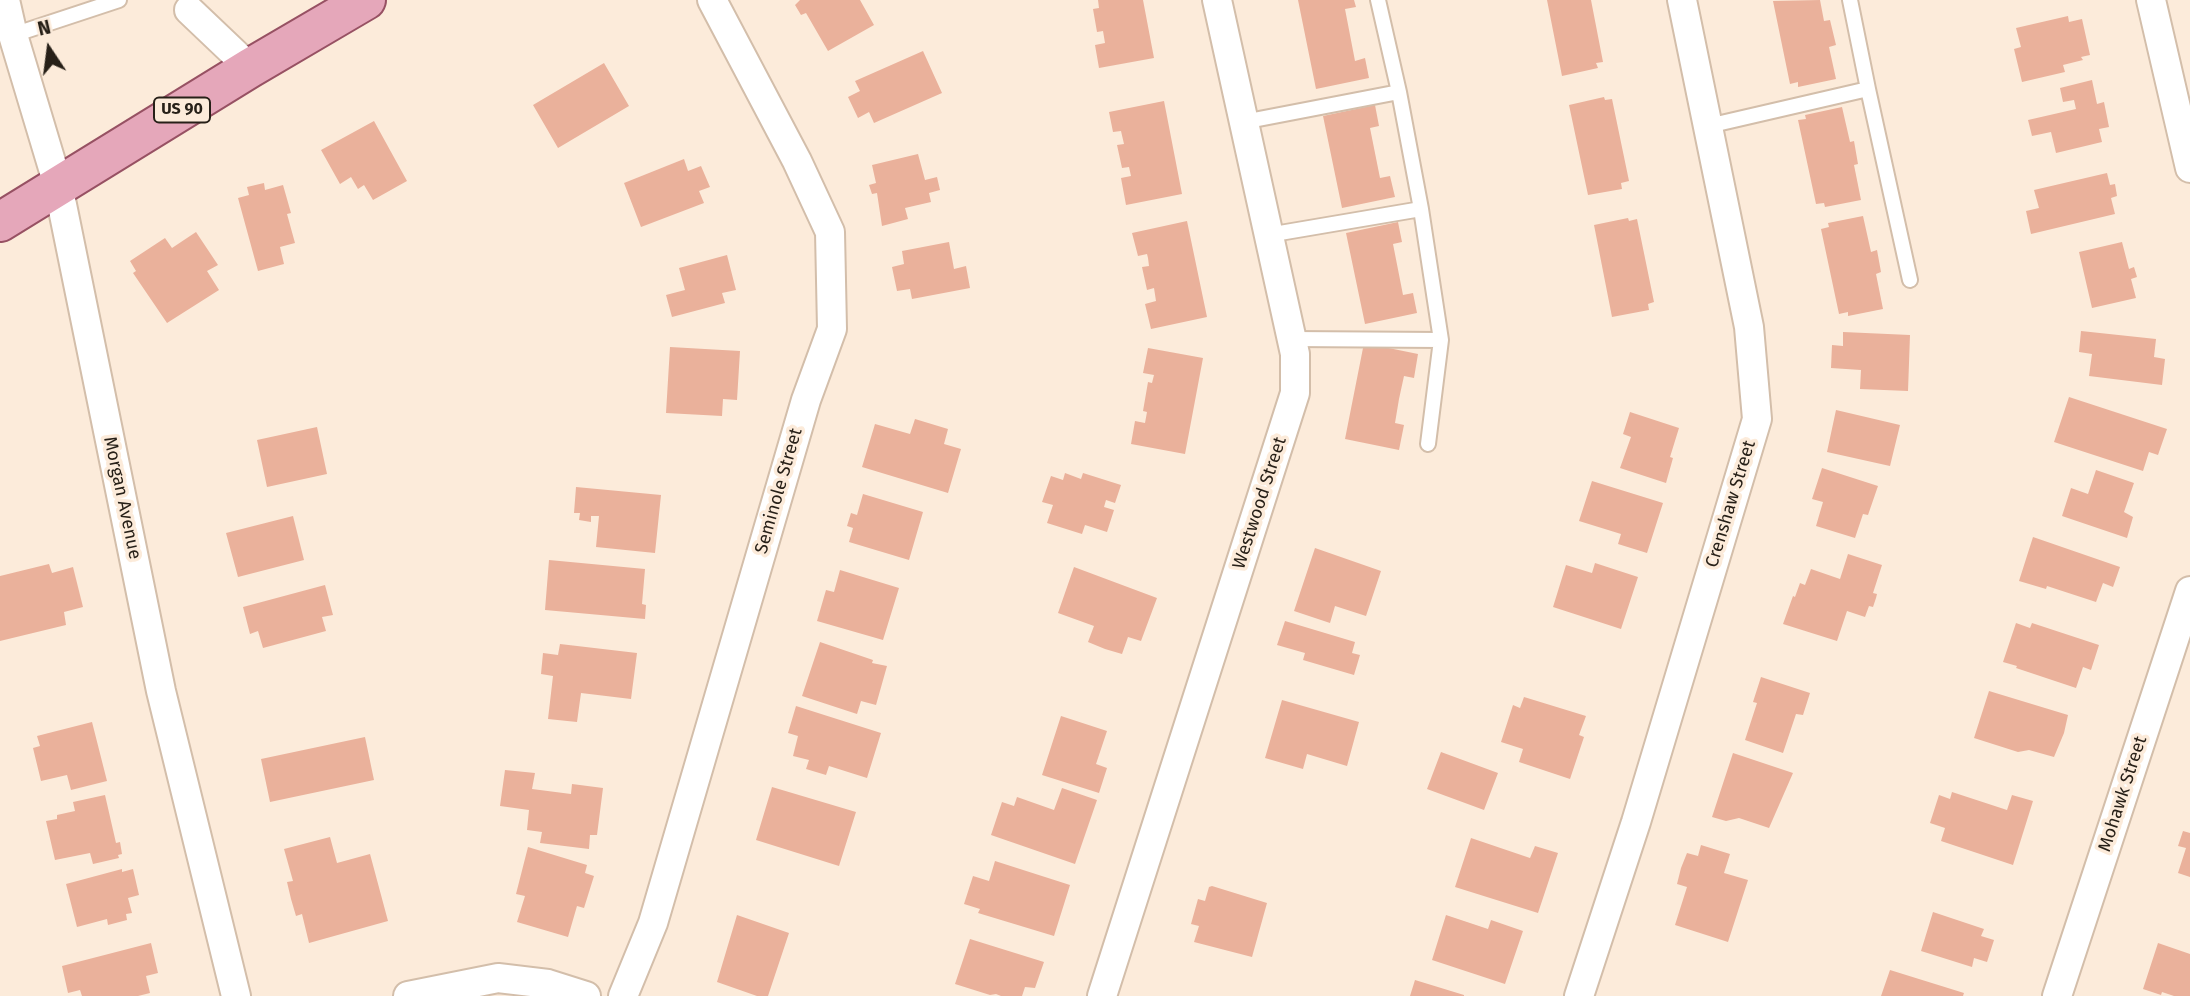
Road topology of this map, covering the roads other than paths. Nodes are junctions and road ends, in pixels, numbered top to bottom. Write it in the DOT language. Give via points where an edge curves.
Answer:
graph roads {
  1 [pos="5,0"];
  2 [pos="119,0"];
  3 [pos="366,0"];
  4 [pos="712,0"];
  5 [pos="1216,0"];
  6 [pos="1378,0"];
  7 [pos="1682,0"];
  8 [pos="1850,0"];
  9 [pos="2151,0"];
  10 [pos="184,8"];
  11 [pos="13,35"];
  12 [pos="250,68"];
  13 [pos="1868,89"];
  14 [pos="1399,92"];
  15 [pos="1243,122"];
  16 [pos="1708,126"];
  17 [pos="2190,168"];
  18 [pos="58,186"];
  19 [pos="1421,209"];
  20 [pos="0,222"];
  21 [pos="1268,235"];
  22 [pos="1910,280"];
  23 [pos="1291,339"];
  24 [pos="1441,340"];
  25 [pos="1429,444"];
  26 [pos="2190,591"];
  27 [pos="236,996"];
  28 [pos="408,996"];
  29 [pos="586,996"];
  30 [pos="623,996"];
  31 [pos="1102,996"];
  32 [pos="1579,996"];
  33 [pos="2057,996"];
  1 -- 11 [label="street, Morgan Avenue"];
  2 -- 11 [label="lane"];
  3 -- 12 [label="main road, US 90"];
  4 -- 30 [label="street, Seminole Street" via="830,232 832,329 806,400 653,923"];
  5 -- 15 [label="street, Westwood Street"];
  6 -- 14 [label="lane"];
  7 -- 16 [label="street, Crenshaw Street"];
  8 -- 13 [label="lane"];
  9 -- 17 [label="street"];
  10 -- 12 [label="street"];
  11 -- 18 [label="street, Morgan Avenue"];
  12 -- 18 [label="main road, US 90"];
  13 -- 16 [label="lane"];
  13 -- 22 [label="lane"];
  14 -- 15 [label="lane"];
  14 -- 19 [label="lane"];
  15 -- 21 [label="street, Westwood Street"];
  16 -- 32 [label="street, Crenshaw Street" via="1749,327 1757,419"];
  18 -- 20 [label="main road, US 90"];
  18 -- 27 [label="street, Morgan Avenue" via="161,691"];
  19 -- 21 [label="lane"];
  19 -- 24 [label="lane"];
  21 -- 23 [label="street, Westwood Street"];
  23 -- 24 [label="lane"];
  23 -- 31 [label="street, Westwood Street" via="1295,393"];
  24 -- 25 [label="lane"];
  26 -- 33 [label="street, Mohawk Street"];
  28 -- 29 [label="street" via="498,978 548,984"];
}
